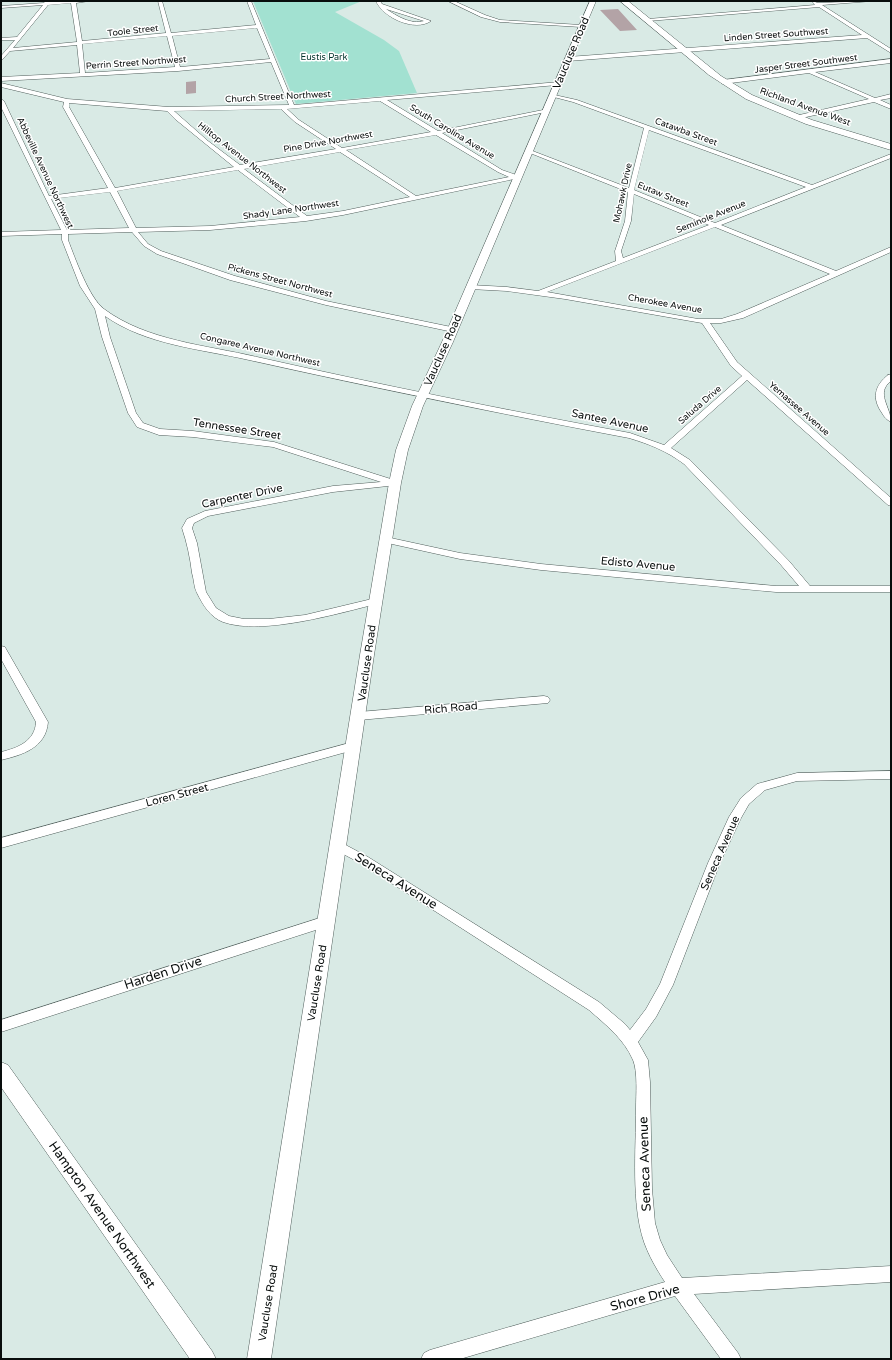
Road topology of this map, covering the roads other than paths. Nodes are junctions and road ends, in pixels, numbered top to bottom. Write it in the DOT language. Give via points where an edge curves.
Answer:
graph roads {
  1 [pos="86,1"];
  2 [pos="160,1"];
  3 [pos="249,1"];
  4 [pos="450,1"];
  5 [pos="593,1"];
  6 [pos="624,1"];
  7 [pos="812,1"];
  8 [pos="870,1"];
  9 [pos="73,2"];
  10 [pos="47,3"];
  11 [pos="379,3"];
  12 [pos="818,5"];
  13 [pos="1,7"];
  14 [pos="648,20"];
  15 [pos="259,26"];
  16 [pos="581,26"];
  17 [pos="170,35"];
  18 [pos="868,36"];
  19 [pos="1,38"];
  20 [pos="19,38"];
  21 [pos="80,44"];
  22 [pos="889,49"];
  23 [pos="8,50"];
  24 [pos="685,51"];
  25 [pos="1,59"];
  26 [pos="568,59"];
  27 [pos="273,60"];
  28 [pos="891,61"];
  29 [pos="178,69"];
  30 [pos="810,71"];
  31 [pos="83,75"];
  32 [pos="1,79"];
  33 [pos="723,82"];
  34 [pos="1,85"];
  35 [pos="555,89"];
  36 [pos="891,96"];
  37 [pos="380,99"];
  38 [pos="874,100"];
  39 [pos="1,101"];
  40 [pos="67,101"];
  41 [pos="282,107"];
  42 [pos="292,107"];
  43 [pos="891,107"];
  44 [pos="169,109"];
  45 [pos="546,110"];
  46 [pos="797,117"];
  47 [pos="647,127"];
  48 [pos="435,133"];
  49 [pos="891,146"];
  50 [pos="340,149"];
  51 [pos="528,151"];
  52 [pos="891,156"];
  53 [pos="240,168"];
  54 [pos="516,177"];
  55 [pos="812,187"];
  56 [pos="112,190"];
  57 [pos="631,191"];
  58 [pos="414,197"];
  59 [pos="47,198"];
  60 [pos="306,219"];
  61 [pos="715,225"];
  62 [pos="133,231"];
  63 [pos="65,232"];
  64 [pos="1,234"];
  65 [pos="891,249"];
  66 [pos="620,262"];
  67 [pos="836,274"];
  68 [pos="470,287"];
  69 [pos="537,293"];
  70 [pos="99,309"];
  71 [pos="705,322"];
  72 [pos="453,330"];
  73 [pos="747,376"];
  74 [pos="891,377"];
  75 [pos="422,396"];
  76 [pos="891,419"];
  77 [pos="145,427"];
  78 [pos="666,448"];
  79 [pos="394,483"];
  80 [pos="891,503"];
  81 [pos="386,540"];
  82 [pos="807,588"];
  83 [pos="891,589"];
  84 [pos="376,601"];
  85 [pos="1,649"];
  86 [pos="544,700"];
  87 [pos="359,716"];
  88 [pos="353,746"];
  89 [pos="1,756"];
  90 [pos="891,776"];
  91 [pos="1,843"];
  92 [pos="338,846"];
  93 [pos="326,921"];
  94 [pos="1,1026"];
  95 [pos="630,1041"];
  96 [pos="1,1071"];
  97 [pos="891,1274"];
  98 [pos="678,1287"];
  99 [pos="204,1359"];
  100 [pos="259,1359"];
  101 [pos="430,1359"];
  102 [pos="732,1359"];
  1 -- 9 [label="street"];
  2 -- 17 [label="street"];
  3 -- 15 [label="street"];
  4 -- 16 [label="street" via="500,21"];
  5 -- 16 [label="street, Vaucluse Road"];
  6 -- 14 [label="main road, Richland Avenue West"];
  7 -- 12 [label="street"];
  8 -- 12 [label="street"];
  9 -- 10 [label="street"];
  9 -- 21 [label="street"];
  10 -- 13 [label="street"];
  10 -- 20 [label="street"];
  11 -- 11 [label="street" via="386,11 409,23 429,21"];
  12 -- 14 [label="street"];
  12 -- 18 [label="street"];
  14 -- 24 [label="main road, Richland Avenue West"];
  15 -- 17 [label="street, Toole Street"];
  15 -- 27 [label="street"];
  16 -- 26 [label="street, Vaucluse Road"];
  17 -- 21 [label="street, Toole Street"];
  17 -- 29 [label="street"];
  18 -- 22 [label="street"];
  18 -- 24 [label="street, Linden Street Southwest"];
  19 -- 20 [label="street"];
  20 -- 23 [label="street"];
  21 -- 23 [label="street, Toole Street"];
  21 -- 31 [label="street"];
  23 -- 25 [label="street"];
  24 -- 26 [label="street, Linden Street Southwest"];
  24 -- 33 [label="main road, Richland Avenue West"];
  26 -- 35 [label="street, Vaucluse Road"];
  27 -- 29 [label="street, Perrin Street Northwest"];
  27 -- 42 [label="street"];
  28 -- 30 [label="street, Jasper Street Southwest"];
  29 -- 31 [label="street, Perrin Street Northwest"];
  30 -- 33 [label="street, Jasper Street Southwest"];
  30 -- 38 [label="street"];
  31 -- 32 [label="street, Perrin Street Northwest"];
  33 -- 46 [label="main road, Richland Avenue West" via="751,98"];
  34 -- 40 [label="street, Church Street Northwest"];
  35 -- 37 [label="street, Church Street Northwest"];
  35 -- 45 [label="street, Vaucluse Road"];
  35 -- 47 [label="street, Catawba Street" via="565,97"];
  36 -- 38 [label="street"];
  37 -- 42 [label="street, Church Street Northwest"];
  37 -- 48 [label="street, South Carolina Avenue"];
  38 -- 43 [label="street"];
  38 -- 46 [label="street"];
  39 -- 59 [label="street, Abbeville Avenue Northwest"];
  40 -- 44 [label="street, Church Street Northwest"];
  40 -- 56 [label="street, Pickens Street Northwest" via="66,107"];
  41 -- 42 [label="street, Church Street Northwest"];
  41 -- 44 [label="street, Church Street Northwest"];
  41 -- 50 [label="street" via="297,121"];
  44 -- 53 [label="street, Hilltop Avenue Northwest"];
  45 -- 48 [label="street, Pine Drive Northwest"];
  45 -- 51 [label="street, Vaucluse Road"];
  46 -- 49 [label="main road, Richland Avenue West"];
  47 -- 55 [label="street, Catawba Street"];
  47 -- 57 [label="street, Mohawk Drive"];
  48 -- 50 [label="street, Pine Drive Northwest"];
  48 -- 54 [label="street, South Carolina Avenue" via="500,171"];
  50 -- 53 [label="street, Pine Drive Northwest"];
  50 -- 58 [label="street"];
  51 -- 54 [label="street, Vaucluse Road"];
  51 -- 57 [label="street, Eutaw Street"];
  52 -- 55 [label="street, Seminole Avenue"];
  53 -- 56 [label="street, Pine Drive Northwest"];
  53 -- 60 [label="street, Hilltop Avenue Northwest"];
  54 -- 58 [label="street, Shady Lane Northwest"];
  54 -- 68 [label="street, Vaucluse Road"];
  55 -- 61 [label="street, Seminole Avenue"];
  56 -- 59 [label="street, Pine Drive Northwest"];
  56 -- 62 [label="street, Pickens Street Northwest"];
  57 -- 61 [label="street, Eutaw Street"];
  57 -- 66 [label="street, Mohawk Drive" via="628,221 618,251"];
  58 -- 60 [label="street, Shady Lane Northwest"];
  59 -- 63 [label="street, Abbeville Avenue Northwest"];
  60 -- 62 [label="street, Shady Lane Northwest" via="232,227"];
  61 -- 66 [label="street, Seminole Avenue"];
  61 -- 67 [label="street, Eutaw Street"];
  62 -- 63 [label="street, Shady Lane Northwest"];
  62 -- 72 [label="street, Pickens Street Northwest" via="142,242 168,256 243,281 297,296"];
  63 -- 64 [label="street, Shady Lane Northwest"];
  63 -- 70 [label="street, Abbeville Avenue Northwest" via="71,255 92,300"];
  65 -- 67 [label="street, Cherokee Avenue"];
  66 -- 69 [label="street, Seminole Avenue"];
  67 -- 71 [label="street, Cherokee Avenue" via="740,316"];
  68 -- 69 [label="street, Cherokee Avenue"];
  68 -- 72 [label="street, Vaucluse Road"];
  69 -- 71 [label="street, Cherokee Avenue"];
  70 -- 75 [label="street, Congaree Avenue Northwest" via="120,324 141,332"];
  70 -- 77 [label="street, Abbeville Avenue Northwest" via="132,413 137,422"];
  71 -- 73 [label="street, Yemassee Avenue" via="734,364"];
  72 -- 75 [label="street, Vaucluse Road"];
  73 -- 78 [label="street, Saluda Drive"];
  73 -- 80 [label="street, Yemassee Avenue"];
  74 -- 76 [label="street" via="882,383 878,392 880,403"];
  75 -- 78 [label="street, Santee Avenue" via="630,436"];
  75 -- 79 [label="street, Vaucluse Road" via="407,433"];
  77 -- 79 [label="street, Tennessee Street" via="159,432 274,445"];
  78 -- 82 [label="street, Santee Avenue" via="687,462"];
  79 -- 81 [label="street, Vaucluse Road"];
  79 -- 84 [label="street, Carpenter Drive" via="333,489 205,514 190,521 187,528 201,592 212,610 226,619 250,622 305,618"];
  81 -- 82 [label="street, Edisto Avenue" via="460,556 541,567 769,588"];
  81 -- 84 [label="street, Vaucluse Road"];
  82 -- 83 [label="street, Edisto Avenue"];
  84 -- 87 [label="street, Vaucluse Road"];
  85 -- 89 [label="street" via="43,728 38,739 30,745"];
  86 -- 87 [label="street, Rich Road"];
  87 -- 88 [label="street, Vaucluse Road"];
  88 -- 91 [label="street, Loren Street"];
  88 -- 92 [label="street, Vaucluse Road"];
  90 -- 95 [label="street, Seneca Avenue" via="797,777 770,784 753,792 732,824 714,863 666,985 651,1013"];
  92 -- 93 [label="street, Vaucluse Road"];
  92 -- 95 [label="street, Seneca Avenue" via="594,1006 620,1028"];
  93 -- 94 [label="street, Harden Drive"];
  93 -- 100 [label="street, Vaucluse Road"];
  95 -- 98 [label="street, Seneca Avenue" via="641,1060 647,1223 661,1261"];
  96 -- 99 [label="street, Hampton Avenue Northwest"];
  97 -- 98 [label="street, Shore Drive"];
  98 -- 101 [label="street, Shore Drive"];
  98 -- 102 [label="street, Seneca Avenue"];
}
